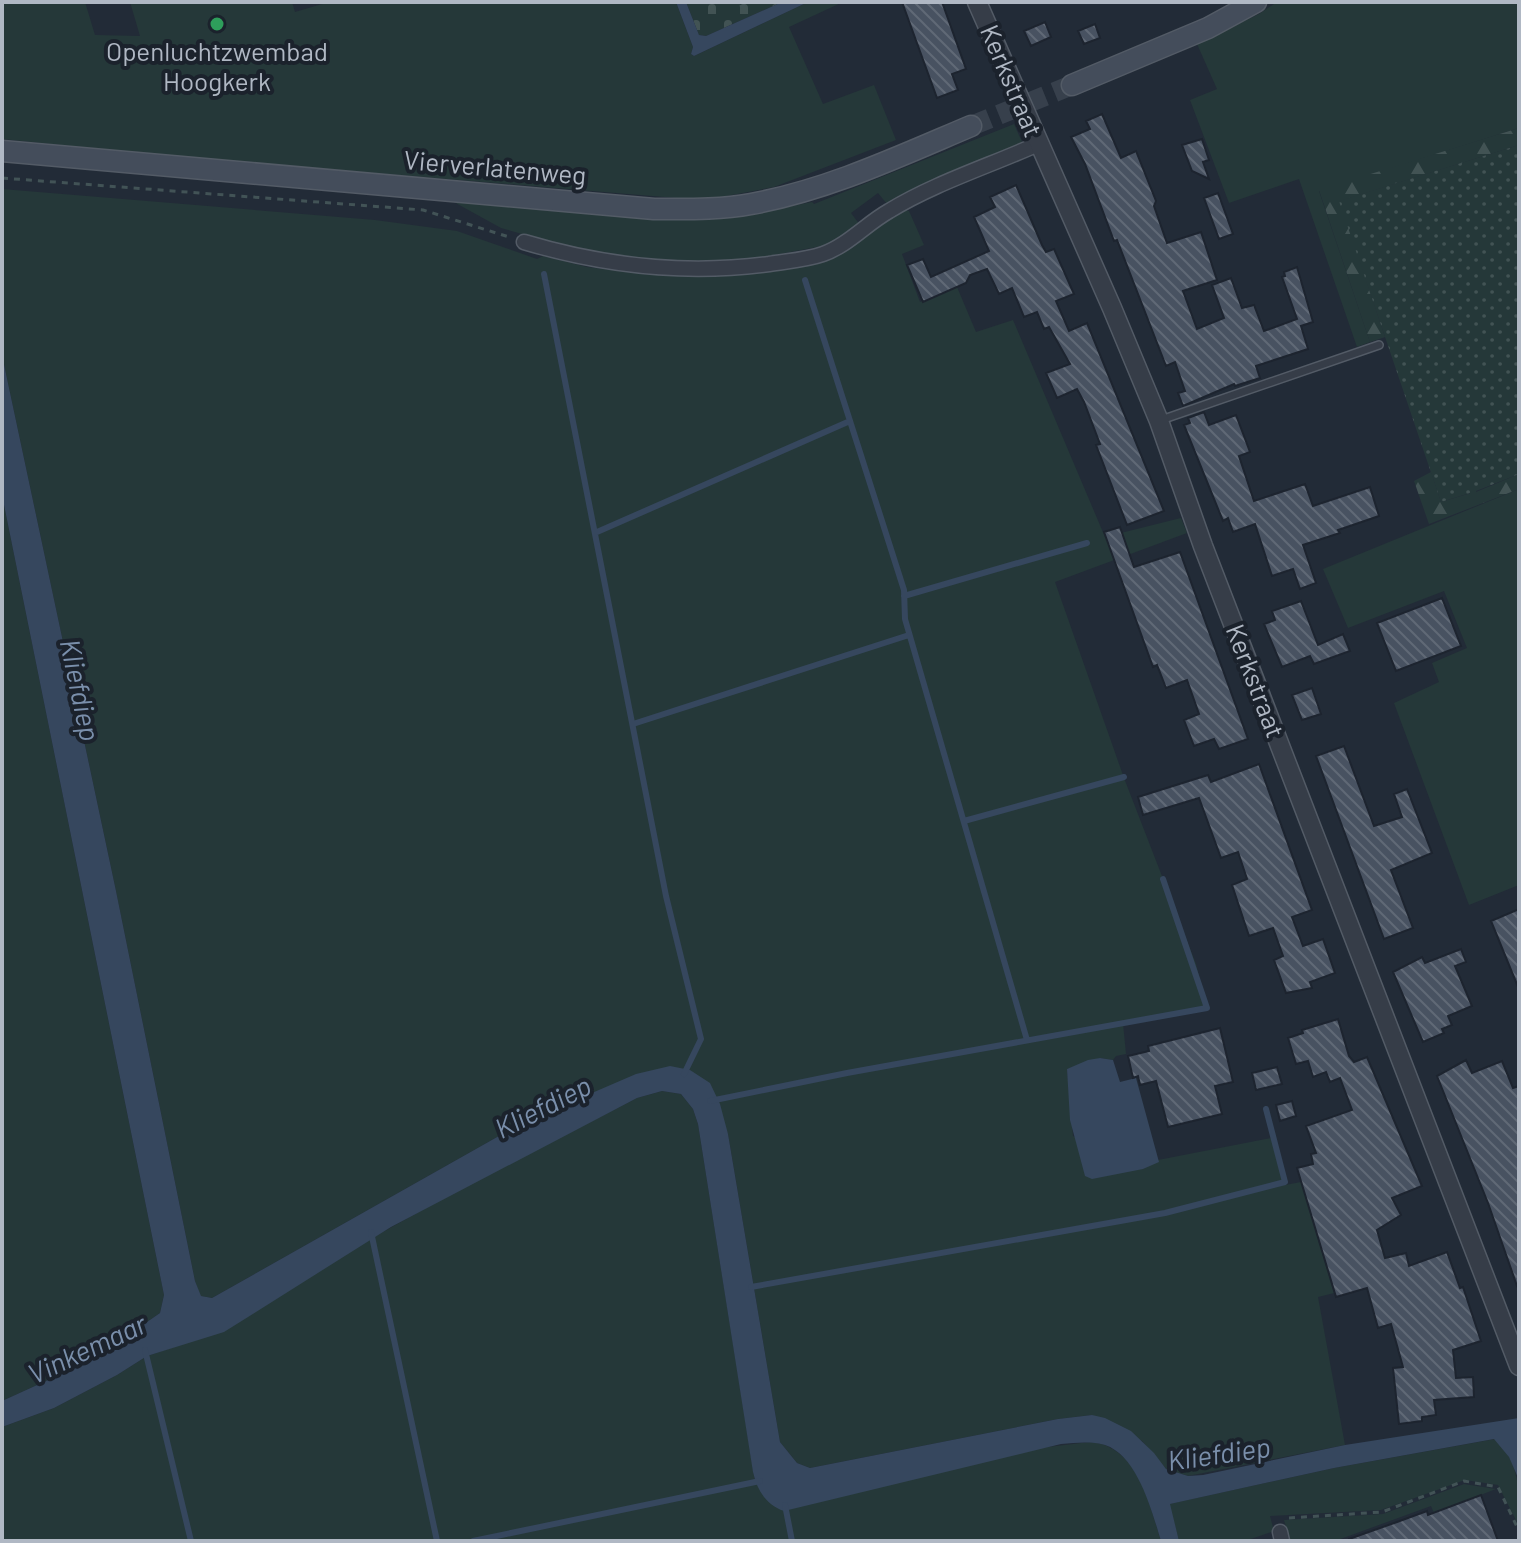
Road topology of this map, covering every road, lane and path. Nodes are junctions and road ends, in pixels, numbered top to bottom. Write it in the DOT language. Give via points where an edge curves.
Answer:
graph roads {
  1 [pos="752,2"];
  2 [pos="977,2"];
  3 [pos="1256,2"];
  4 [pos="740,7"];
  5 [pos="1072,85"];
  6 [pos="971,126"];
  7 [pos="1038,144"];
  8 [pos="2,151"];
  9 [pos="2,178"];
  10 [pos="524,242"];
  11 [pos="1379,345"];
  12 [pos="1159,421"];
  13 [pos="1519,1366"];
  14 [pos="1519,1531"];
  15 [pos="1281,1537"];
  1 -- 4 [label="path"];
  2 -- 7 [label="street, Kerkstraat"];
  3 -- 5 [label="main road"];
  6 -- 8 [label="main road, Vierverlatenweg" via="807,190 705,210"];
  7 -- 10 [label="street" via="908,200 834,249 800,260 659,268 581,258"];
  7 -- 12 [label="street, Kerkstraat"];
  9 -- 10 [label="path" via="423,210"];
  11 -- 12 [label="lane"];
  12 -- 13 [label="street, Kerkstraat"];
  14 -- 15 [label="path" via="1498,1487 1464,1481 1382,1512 1276,1518"];
}
